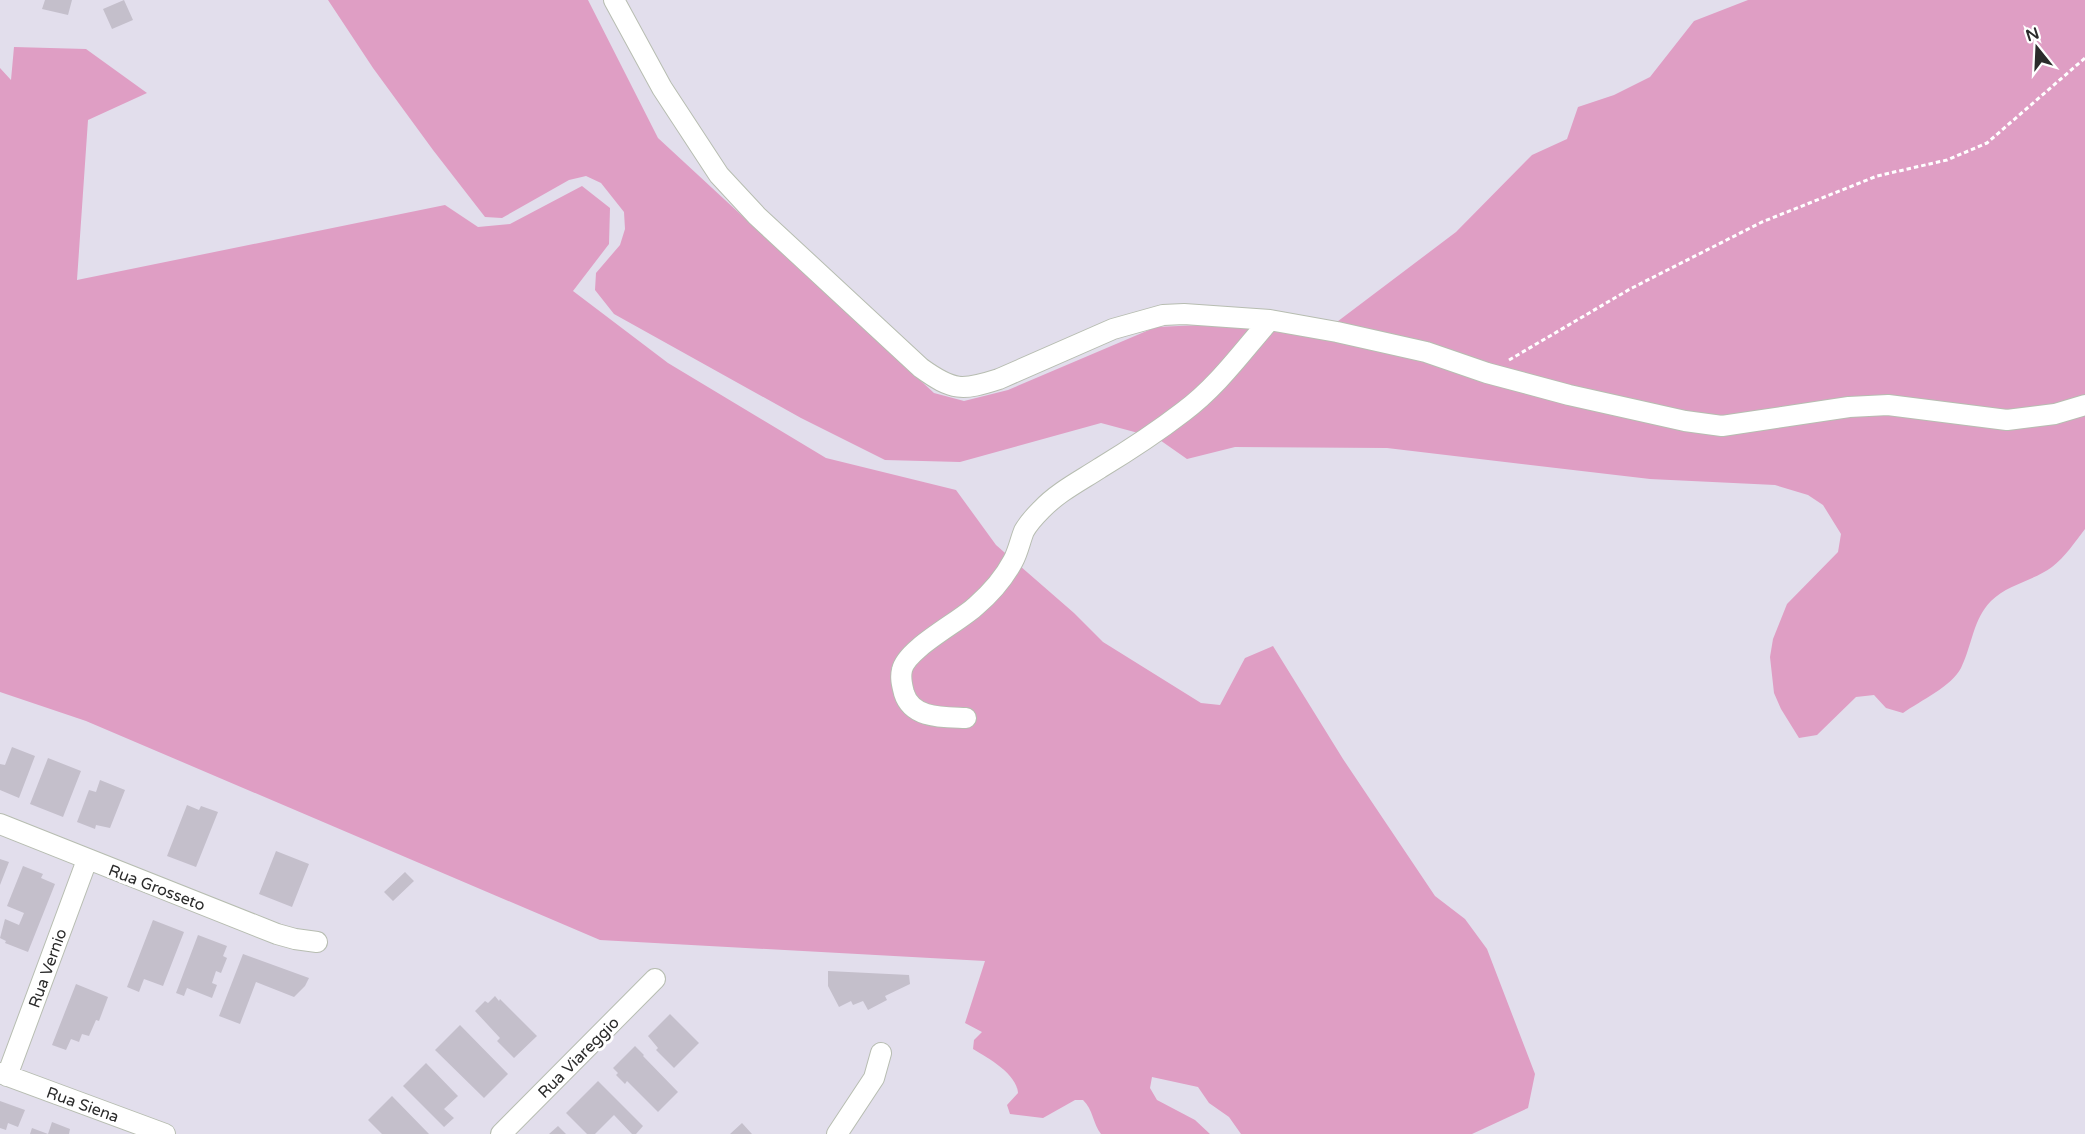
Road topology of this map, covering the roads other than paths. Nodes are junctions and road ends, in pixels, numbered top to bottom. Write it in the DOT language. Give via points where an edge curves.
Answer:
graph roads {
  1 [pos="614,0"];
  2 [pos="1270,320"];
  3 [pos="2085,405"];
  4 [pos="966,718"];
  5 [pos="0,824"];
  6 [pos="87,860"];
  7 [pos="317,942"];
  8 [pos="655,980"];
  9 [pos="881,1053"];
  10 [pos="4,1075"];
  11 [pos="165,1134"];
  12 [pos="501,1134"];
  13 [pos="837,1134"];
  1 -- 2 [label="street" via="662,88 719,175 757,216 921,368 943,383 964,388 981,385 1113,329 1163,315"];
  2 -- 3 [label="street" via="1426,352 1569,395 1722,426 1849,407 1888,405 2007,420 2055,414"];
  2 -- 4 [label="street" via="1207,392 1182,413 1042,509 1025,529 1014,560 996,587 952,626 916,649 905,662 903,690 915,710 938,717"];
  5 -- 6 [label="street, Rua Grosseto"];
  6 -- 7 [label="street, Rua Grosseto" via="277,934"];
  6 -- 10 [label="street, Rua Vernio"];
  8 -- 12 [label="street, Rua Viareggio"];
  9 -- 13 [label="street" via="874,1078"];
  10 -- 11 [label="street, Rua Siena"];
}
